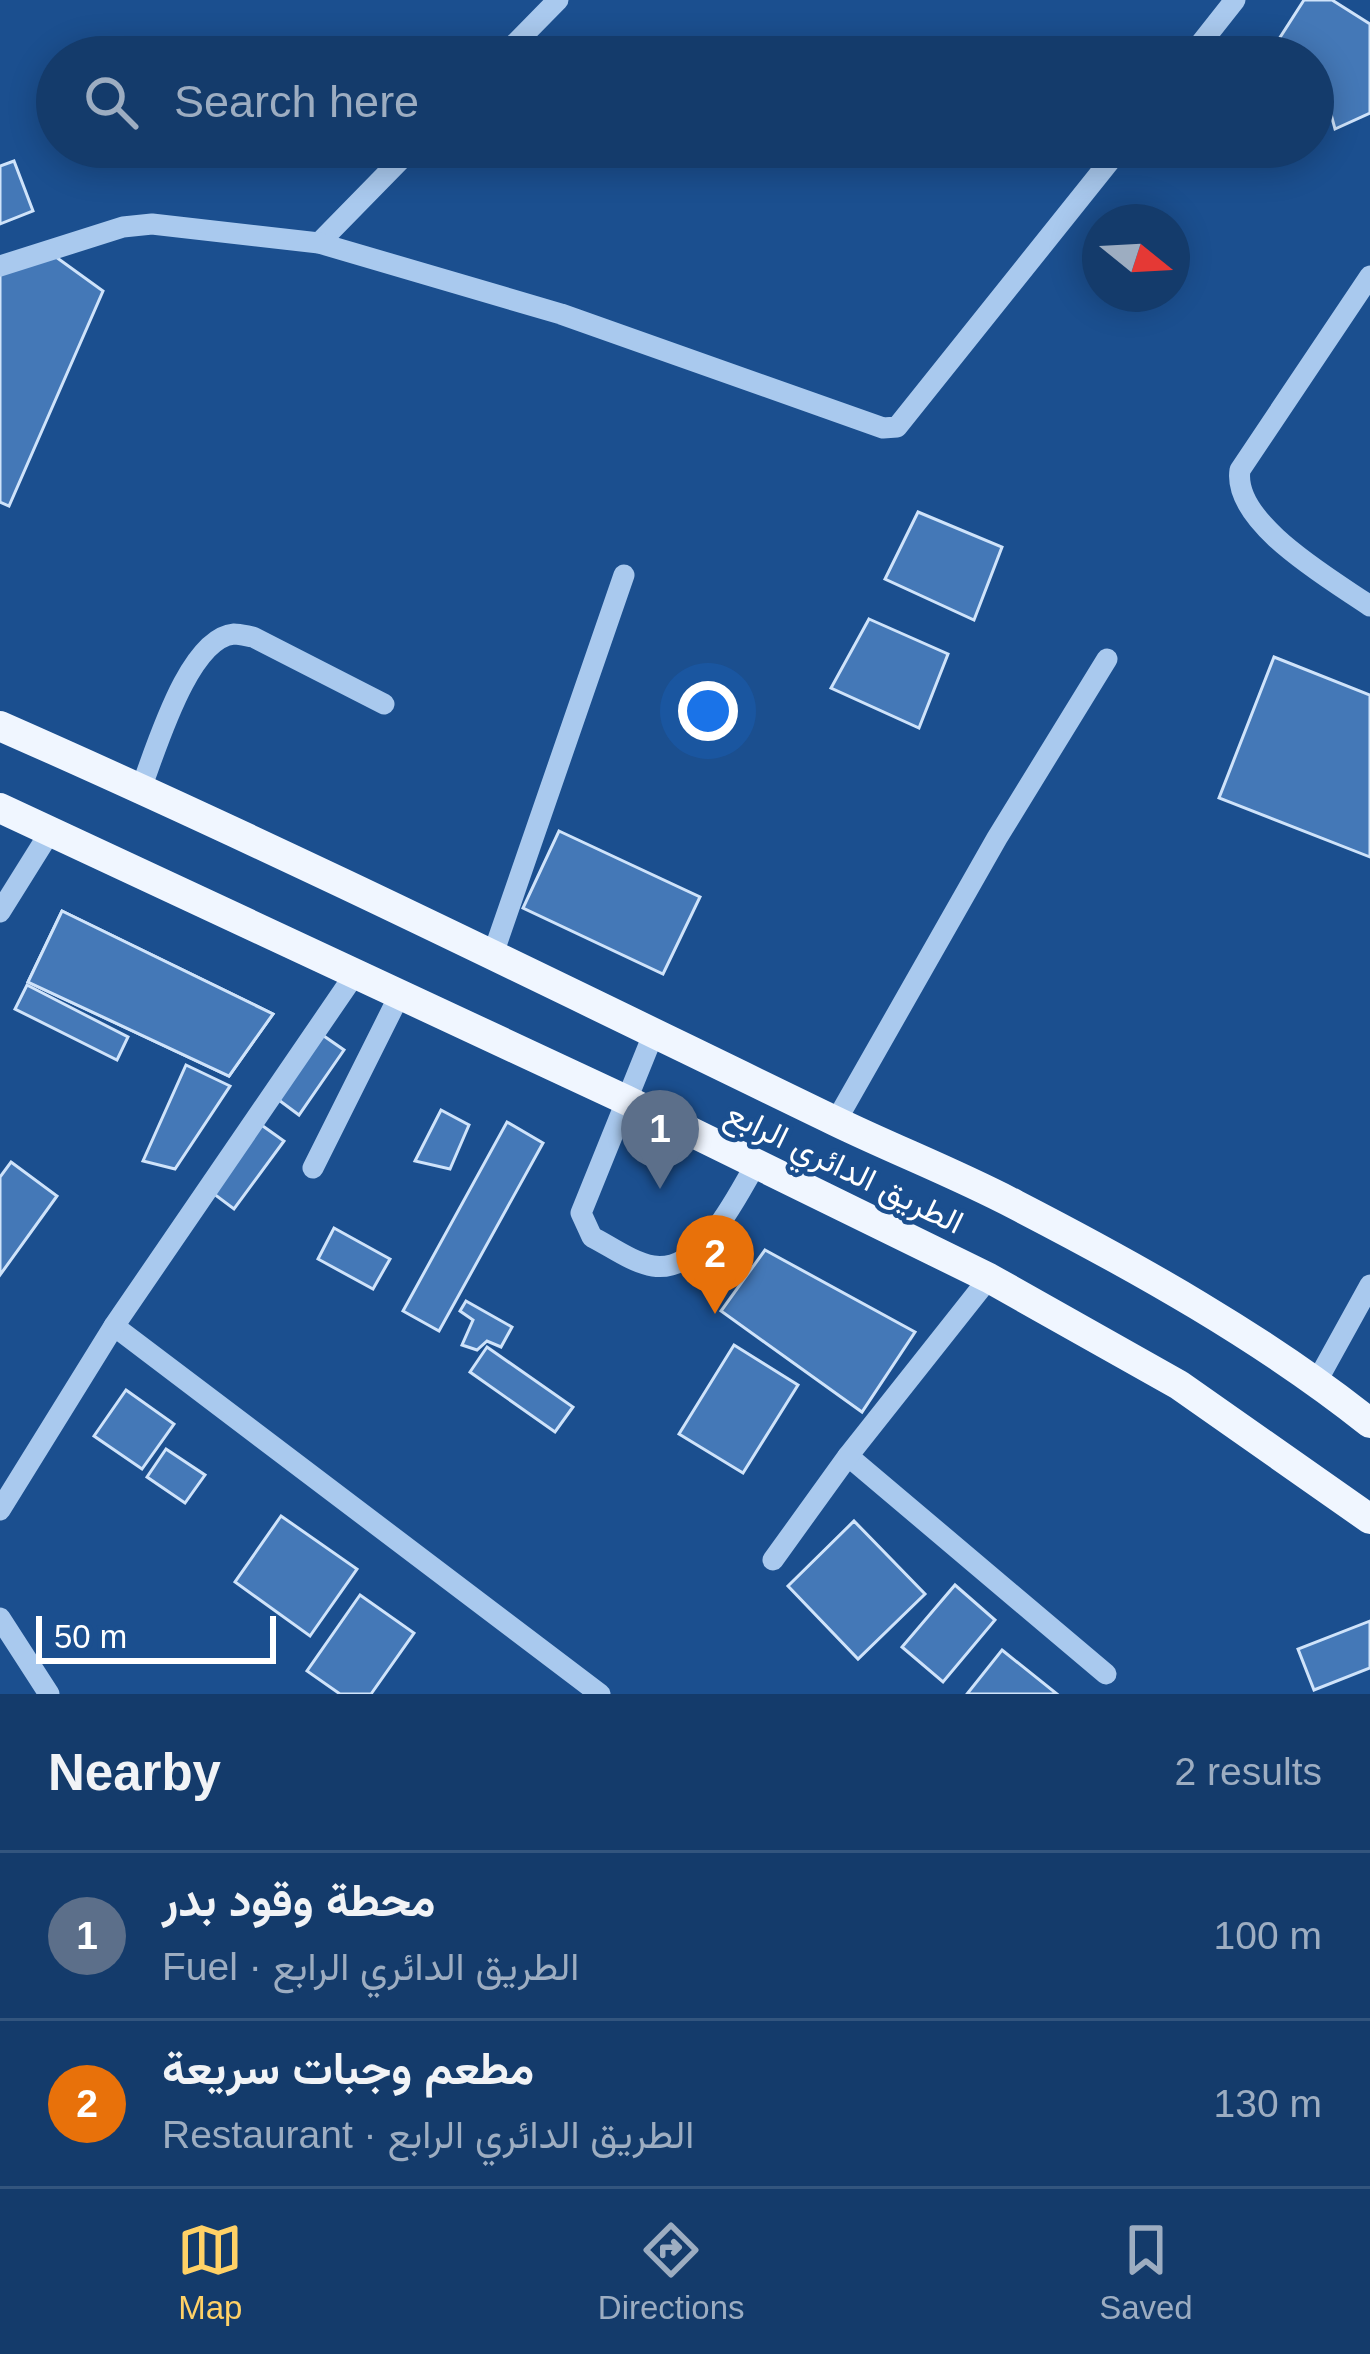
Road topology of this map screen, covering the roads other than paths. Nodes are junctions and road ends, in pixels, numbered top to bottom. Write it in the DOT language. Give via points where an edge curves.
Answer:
graph roads {
  1 [pos="558,0"];
  2 [pos="1234,0"];
  3 [pos="523,36"];
  4 [pos="1206,36"];
  5 [pos="392,168"];
  6 [pos="1104,168"];
  7 [pos="319,243"];
  8 [pos="0,266"];
  9 [pos="1370,276"];
  10 [pos="624,575"];
  11 [pos="1370,606"];
  12 [pos="1107,659"];
  13 [pos="384,704"];
  14 [pos="0,726"];
  15 [pos="141,788"];
  16 [pos="0,808"];
  17 [pos="50,832"];
  18 [pos="0,912"];
  19 [pos="494,954"];
  20 [pos="355,974"];
  21 [pos="399,996"];
  22 [pos="655,1030"];
  23 [pos="626,1100"];
  24 [pos="836,1121"];
  25 [pos="757,1164"];
  26 [pos="313,1168"];
  27 [pos="989,1278"];
  28 [pos="1370,1285"];
  29 [pos="114,1326"];
  30 [pos="1317,1381"];
  31 [pos="1370,1424"];
  32 [pos="848,1456"];
  33 [pos="0,1510"];
  34 [pos="1370,1519"];
  35 [pos="772,1560"];
  36 [pos="0,1618"];
  37 [pos="1106,1674"];
  38 [pos="50,1694"];
  39 [pos="600,1694"];
  1 -- 3 [label="street"];
  2 -- 4 [label="street"];
  5 -- 7 [label="street"];
  6 -- 7 [label="street" via="897,427"];
  7 -- 8 [label="street" via="123,226"];
  9 -- 11 [label="street" via="1240,470 1238,485 1270,531"];
  10 -- 19 [label="street"];
  12 -- 24 [label="street"];
  13 -- 15 [label="street" via="232,634 192,664"];
  14 -- 15 [label="main road, الطريق الدائري الرابع"];
  15 -- 19 [label="main road, الطريق الدائري الرابع"];
  16 -- 17 [label="main road, الطريق الدائري الرابع"];
  17 -- 18 [label="street"];
  17 -- 20 [label="main road, الطريق الدائري الرابع"];
  19 -- 22 [label="main road, الطريق الدائري الرابع"];
  20 -- 21 [label="main road, الطريق الدائري الرابع"];
  20 -- 29 [label="street"];
  21 -- 23 [label="main road, الطريق الدائري الرابع"];
  21 -- 26 [label="street"];
  22 -- 23 [label="street"];
  22 -- 24 [label="main road, الطريق الدائري الرابع"];
  23 -- 25 [label="main road, الطريق الدائري الرابع"];
  23 -- 25 [label="street" via="581,1213 592,1237 654,1267 688,1258 716,1230"];
  24 -- 30 [label="main road, الطريق الدائري الرابع" via="1013,1203"];
  25 -- 27 [label="main road, الطريق الدائري الرابع"];
  27 -- 32 [label="street"];
  27 -- 34 [label="main road, الطريق الدائري الرابع" via="1179,1385"];
  28 -- 30 [label="street"];
  29 -- 33 [label="street"];
  29 -- 39 [label="street"];
  30 -- 31 [label="main road, الطريق الدائري الرابع"];
  32 -- 35 [label="street"];
  32 -- 37 [label="street"];
  36 -- 38 [label="street"];
}
